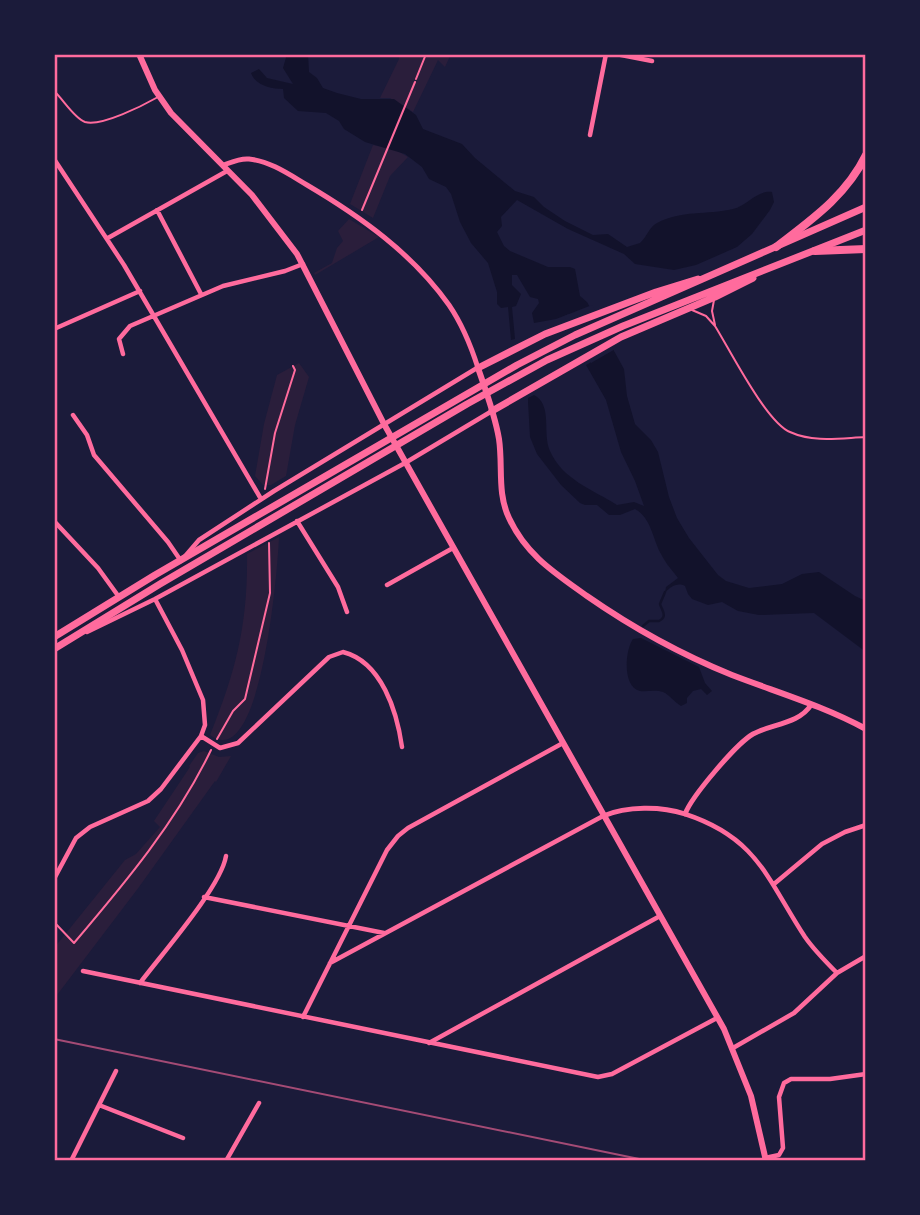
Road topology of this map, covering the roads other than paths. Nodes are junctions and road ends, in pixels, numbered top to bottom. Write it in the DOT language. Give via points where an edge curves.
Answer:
graph roads {
  1 [pos="139,54"];
  2 [pos="606,54"];
  3 [pos="616,54"];
  4 [pos="652,61"];
  5 [pos="54,91"];
  6 [pos="159,97"];
  7 [pos="590,135"];
  8 [pos="866,155"];
  9 [pos="54,159"];
  10 [pos="226,168"];
  11 [pos="866,207"];
  12 [pos="157,210"];
  13 [pos="866,230"];
  14 [pos="108,238"];
  15 [pos="776,247"];
  16 [pos="866,248"];
  17 [pos="815,251"];
  18 [pos="303,264"];
  19 [pos="777,265"];
  20 [pos="723,271"];
  21 [pos="140,291"];
  22 [pos="201,294"];
  23 [pos="715,297"];
  24 [pos="688,308"];
  25 [pos="154,315"];
  26 [pos="715,326"];
  27 [pos="54,328"];
  28 [pos="123,354"];
  29 [pos="478,368"];
  30 [pos="466,400"];
  31 [pos="492,411"];
  32 [pos="73,415"];
  33 [pos="384,425"];
  34 [pos="866,437"];
  35 [pos="405,463"];
  36 [pos="263,498"];
  37 [pos="54,521"];
  38 [pos="297,521"];
  39 [pos="453,548"];
  40 [pos="181,561"];
  41 [pos="387,585"];
  42 [pos="119,598"];
  43 [pos="155,599"];
  44 [pos="347,612"];
  45 [pos="54,637"];
  46 [pos="66,642"];
  47 [pos="54,649"];
  48 [pos="811,705"];
  49 [pos="866,729"];
  50 [pos="201,736"];
  51 [pos="563,743"];
  52 [pos="402,747"];
  53 [pos="685,814"];
  54 [pos="603,816"];
  55 [pos="866,825"];
  56 [pos="226,856"];
  57 [pos="54,879"];
  58 [pos="774,884"];
  59 [pos="205,897"];
  60 [pos="660,916"];
  61 [pos="348,926"];
  62 [pos="385,933"];
  63 [pos="866,956"];
  64 [pos="330,963"];
  65 [pos="83,971"];
  66 [pos="837,974"];
  67 [pos="140,983"];
  68 [pos="303,1017"];
  69 [pos="717,1018"];
  70 [pos="429,1043"];
  71 [pos="733,1048"];
  72 [pos="116,1071"];
  73 [pos="866,1074"];
  74 [pos="259,1103"];
  75 [pos="99,1105"];
  76 [pos="183,1138"];
  77 [pos="766,1159"];
  78 [pos="71,1161"];
  79 [pos="226,1161"];
  1 -- 6 [label="main road"];
  2 -- 7 [label="street"];
  3 -- 4 [label="street"];
  5 -- 6 [label="lane" via="81,119 91,123"];
  6 -- 10 [label="main road"];
  8 -- 15 [label="highway" via="834,200"];
  9 -- 14 [label="street"];
  10 -- 12 [label="street"];
  10 -- 18 [label="main road" via="269,214"];
  10 -- 29 [label="street" via="236,160 250,159 274,167 375,228 450,306"];
  11 -- 15 [label="highway"];
  12 -- 14 [label="street"];
  12 -- 22 [label="street"];
  13 -- 17 [label="highway"];
  14 -- 21 [label="street"];
  15 -- 20 [label="highway"];
  16 -- 17 [label="highway"];
  17 -- 19 [label="highway"];
  18 -- 22 [label="street"];
  18 -- 33 [label="main road"];
  19 -- 23 [label="highway"];
  19 -- 30 [label="highway" via="580,344"];
  20 -- 29 [label="highway" via="599,313"];
  20 -- 30 [label="highway" via="575,335 503,372"];
  21 -- 25 [label="street"];
  21 -- 27 [label="street"];
  22 -- 25 [label="street"];
  23 -- 24 [label="highway"];
  23 -- 26 [label="lane"];
  24 -- 26 [label="lane"];
  24 -- 31 [label="highway" via="614,341"];
  25 -- 28 [label="street" via="121,335"];
  25 -- 36 [label="street"];
  26 -- 34 [label="lane" via="781,427 813,438"];
  29 -- 31 [label="main road"];
  29 -- 33 [label="street"];
  30 -- 40 [label="highway" via="400,433"];
  30 -- 46 [label="highway" via="404,442"];
  31 -- 35 [label="street"];
  31 -- 48 [label="main road" via="500,445 504,506 517,533 542,564 643,633 720,670"];
  32 -- 40 [label="street" via="94,455"];
  33 -- 35 [label="main road"];
  33 -- 36 [label="street"];
  35 -- 38 [label="street"];
  35 -- 39 [label="main road"];
  36 -- 40 [label="street" via="199,540"];
  37 -- 42 [label="street"];
  38 -- 43 [label="street"];
  38 -- 44 [label="street" via="338,587"];
  39 -- 41 [label="street"];
  39 -- 51 [label="main road"];
  40 -- 42 [label="highway"];
  42 -- 45 [label="highway"];
  43 -- 46 [label="street"];
  43 -- 50 [label="street" via="203,700"];
  46 -- 47 [label="highway"];
  48 -- 49 [label="main road"];
  48 -- 53 [label="street" via="802,716 742,742 693,798"];
  50 -- 52 [label="street" via="226,748 238,743 329,657 343,652 358,658 381,684 397,714"];
  50 -- 57 [label="street" via="148,801 76,838"];
  51 -- 54 [label="main road"];
  51 -- 61 [label="street" via="403,832 387,850"];
  53 -- 54 [label="street" via="656,809"];
  53 -- 58 [label="street" via="738,841"];
  54 -- 60 [label="main road"];
  54 -- 62 [label="street"];
  55 -- 58 [label="street" via="822,844"];
  56 -- 59 [label="street"];
  58 -- 66 [label="street" via="806,939"];
  59 -- 61 [label="street"];
  59 -- 67 [label="street"];
  60 -- 69 [label="main road"];
  60 -- 70 [label="street"];
  61 -- 62 [label="street"];
  61 -- 64 [label="street"];
  62 -- 64 [label="street"];
  63 -- 66 [label="street"];
  64 -- 68 [label="street"];
  65 -- 67 [label="street"];
  66 -- 71 [label="street" via="794,1013"];
  67 -- 68 [label="street"];
  68 -- 70 [label="street"];
  69 -- 70 [label="street" via="612,1074 598,1077"];
  69 -- 71 [label="main road"];
  71 -- 77 [label="main road" via="751,1096"];
  72 -- 75 [label="street"];
  73 -- 77 [label="street" via="787,1080 779,1093 783,1148 779,1155"];
  74 -- 79 [label="street"];
  75 -- 76 [label="street"];
  75 -- 78 [label="street"];
}
